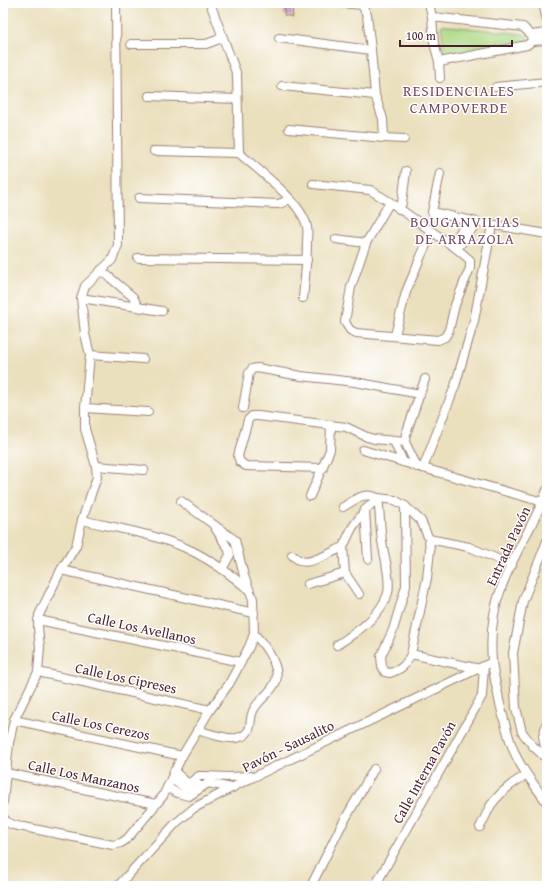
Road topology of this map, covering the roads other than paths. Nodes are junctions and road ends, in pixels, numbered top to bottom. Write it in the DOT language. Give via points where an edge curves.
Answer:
graph roads {
  1 [pos="116,3"];
  2 [pos="340,3"];
  3 [pos="429,3"];
  4 [pos="543,3"];
  5 [pos="362,4"];
  6 [pos="208,5"];
  7 [pos="432,18"];
  8 [pos="547,21"];
  9 [pos="547,33"];
  10 [pos="222,37"];
  11 [pos="279,38"];
  12 [pos="532,38"];
  13 [pos="547,40"];
  14 [pos="132,44"];
  15 [pos="371,50"];
  16 [pos="439,62"];
  17 [pos="440,78"];
  18 [pos="547,82"];
  19 [pos="282,86"];
  20 [pos="496,88"];
  21 [pos="374,95"];
  22 [pos="149,96"];
  23 [pos="237,99"];
  24 [pos="289,128"];
  25 [pos="384,138"];
  26 [pos="404,139"];
  27 [pos="154,151"];
  28 [pos="239,153"];
  29 [pos="406,171"];
  30 [pos="440,173"];
  31 [pos="313,184"];
  32 [pos="139,198"];
  33 [pos="289,199"];
  34 [pos="390,202"];
  35 [pos="400,209"];
  36 [pos="473,221"];
  37 [pos="492,225"];
  38 [pos="432,232"];
  39 [pos="547,234"];
  40 [pos="336,239"];
  41 [pos="366,243"];
  42 [pos="454,247"];
  43 [pos="138,258"];
  44 [pos="307,260"];
  45 [pos="101,270"];
  46 [pos="81,298"];
  47 [pos="303,298"];
  48 [pos="138,307"];
  49 [pos="162,311"];
  50 [pos="395,336"];
  51 [pos="90,355"];
  52 [pos="142,359"];
  53 [pos="425,379"];
  54 [pos="420,394"];
  55 [pos="85,408"];
  56 [pos="244,408"];
  57 [pos="148,412"];
  58 [pos="331,425"];
  59 [pos="394,441"];
  60 [pos="404,442"];
  61 [pos="363,450"];
  62 [pos="403,462"];
  63 [pos="96,466"];
  64 [pos="420,467"];
  65 [pos="323,468"];
  66 [pos="144,470"];
  67 [pos="547,490"];
  68 [pos="310,496"];
  69 [pos="378,498"];
  70 [pos="181,501"];
  71 [pos="543,502"];
  72 [pos="405,506"];
  73 [pos="343,507"];
  74 [pos="365,510"];
  75 [pos="82,520"];
  76 [pos="211,522"];
  77 [pos="429,539"];
  78 [pos="547,541"];
  79 [pos="343,547"];
  80 [pos="292,556"];
  81 [pos="368,559"];
  82 [pos="512,565"];
  83 [pos="222,569"];
  84 [pos="61,570"];
  85 [pos="345,573"];
  86 [pos="308,584"];
  87 [pos="249,590"];
  88 [pos="359,594"];
  89 [pos="254,613"];
  90 [pos="38,620"];
  91 [pos="254,634"];
  92 [pos="337,645"];
  93 [pos="411,654"];
  94 [pos="241,662"];
  95 [pos="492,662"];
  96 [pos="482,667"];
  97 [pos="38,672"];
  98 [pos="210,710"];
  99 [pos="14,720"];
  100 [pos="547,722"];
  101 [pos="197,730"];
  102 [pos="182,756"];
  103 [pos="547,759"];
  104 [pos="374,769"];
  105 [pos="6,773"];
  106 [pos="526,774"];
  107 [pos="173,775"];
  108 [pos="255,776"];
  109 [pos="229,778"];
  110 [pos="218,784"];
  111 [pos="234,786"];
  112 [pos="168,788"];
  113 [pos="222,794"];
  114 [pos="3,802"];
  115 [pos="547,803"];
  116 [pos="156,804"];
  117 [pos="4,819"];
  118 [pos="480,827"];
  119 [pos="118,886"];
  120 [pos="311,886"];
  121 [pos="375,886"];
  1 -- 45 [label="street" via="118,245 112,260"];
  2 -- 5 [label="street"];
  3 -- 7 [label="street"];
  4 -- 8 [label="street"];
  5 -- 15 [label="street" via="367,15"];
  6 -- 10 [label="street"];
  7 -- 12 [label="street" via="523,27"];
  7 -- 16 [label="street"];
  9 -- 12 [label="street"];
  10 -- 14 [label="street" via="206,44"];
  10 -- 23 [label="street" via="237,75"];
  11 -- 15 [label="street"];
  12 -- 13 [label="street"];
  12 -- 16 [label="street" via="527,46"];
  15 -- 21 [label="street"];
  16 -- 17 [label="street"];
  18 -- 20 [label="street"];
  19 -- 21 [label="street"];
  21 -- 25 [label="street" via="383,120"];
  22 -- 23 [label="street"];
  23 -- 28 [label="street"];
  24 -- 25 [label="street"];
  25 -- 26 [label="street"];
  27 -- 28 [label="street"];
  28 -- 33 [label="street"];
  29 -- 35 [label="street"];
  30 -- 36 [label="street" via="432,212"];
  31 -- 34 [label="street" via="370,190"];
  32 -- 33 [label="street" via="277,204"];
  33 -- 44 [label="street" via="297,207 307,228"];
  34 -- 35 [label="street"];
  34 -- 41 [label="street"];
  35 -- 38 [label="street"];
  36 -- 37 [label="street"];
  36 -- 42 [label="street"];
  37 -- 39 [label="street"];
  37 -- 64 [label="street" via="474,322 455,386"];
  38 -- 42 [label="street"];
  38 -- 50 [label="street" via="406,292"];
  40 -- 41 [label="street"];
  41 -- 50 [label="street" via="351,287 345,322 350,330 356,333"];
  42 -- 50 [label="street" via="470,260 470,268 445,337 438,340"];
  43 -- 44 [label="street"];
  44 -- 47 [label="street"];
  45 -- 46 [label="street" via="88,282"];
  45 -- 48 [label="street" via="133,298"];
  46 -- 48 [label="street"];
  46 -- 51 [label="street"];
  48 -- 49 [label="street"];
  51 -- 52 [label="street"];
  51 -- 55 [label="street"];
  53 -- 54 [label="street"];
  54 -- 56 [label="street" via="257,368 249,373"];
  54 -- 60 [label="street"];
  55 -- 57 [label="street"];
  55 -- 63 [label="street" via="85,429"];
  58 -- 59 [label="street" via="346,427 374,439"];
  58 -- 65 [label="street" via="330,450"];
  58 -- 65 [label="street" via="250,417 238,456 239,461 246,466"];
  59 -- 60 [label="street"];
  59 -- 62 [label="street"];
  60 -- 64 [label="street"];
  61 -- 62 [label="street"];
  62 -- 64 [label="street"];
  63 -- 66 [label="street"];
  63 -- 75 [label="street" via="97,477"];
  64 -- 71 [label="street"];
  65 -- 68 [label="street"];
  67 -- 71 [label="street, Entrada Pavón"];
  69 -- 72 [label="street" via="395,500"];
  69 -- 73 [label="street" via="367,494"];
  69 -- 74 [label="street"];
  69 -- 92 [label="street" via="388,592 381,608 365,626"];
  70 -- 76 [label="street"];
  71 -- 82 [label="street, Entrada Pavón"];
  72 -- 77 [label="street" via="421,521"];
  72 -- 93 [label="street" via="406,586 393,630 381,656 385,672 390,674 398,671 407,664"];
  74 -- 79 [label="street"];
  74 -- 81 [label="street"];
  75 -- 83 [label="street" via="159,539 196,553"];
  75 -- 84 [label="street" via="76,546"];
  76 -- 83 [label="street" via="229,550 230,555"];
  76 -- 87 [label="street" via="236,540"];
  77 -- 82 [label="street" via="469,547"];
  77 -- 93 [label="street" via="427,578"];
  78 -- 103 [label="street" via="522,601 513,653 516,708 522,732"];
  79 -- 80 [label="street" via="306,561"];
  79 -- 85 [label="street"];
  82 -- 95 [label="street, Entrada Pavón" via="497,600 492,635"];
  83 -- 87 [label="street"];
  84 -- 89 [label="street"];
  84 -- 90 [label="street"];
  85 -- 86 [label="street"];
  85 -- 88 [label="street"];
  87 -- 89 [label="street" via="253,598"];
  89 -- 91 [label="street"];
  90 -- 94 [label="street, Calle Los Avellanos"];
  90 -- 97 [label="street"];
  91 -- 94 [label="street"];
  91 -- 101 [label="street" via="264,644 277,674 274,685 254,709 251,726 242,736 233,738"];
  93 -- 96 [label="street"];
  94 -- 98 [label="street"];
  95 -- 96 [label="street, Pavón - Sausalito"];
  95 -- 106 [label="street, Entrada Pavón" via="508,734"];
  96 -- 108 [label="street, Pavón - Sausalito"];
  96 -- 121 [label="street, Calle Interna Pavón" via="482,696"];
  97 -- 98 [label="street, Calle Los Cipreses"];
  97 -- 99 [label="street"];
  98 -- 101 [label="street"];
  99 -- 102 [label="street, Calle Los Cerezos"];
  99 -- 105 [label="street"];
  100 -- 103 [label="street" via="543,736"];
  101 -- 102 [label="street"];
  102 -- 107 [label="street"];
  104 -- 120 [label="street"];
  105 -- 114 [label="street"];
  105 -- 116 [label="street, Calle Los Manzanos"];
  106 -- 115 [label="street, Entrada Pavón"];
  106 -- 118 [label="street" via="490,806"];
  107 -- 109 [label="street" via="190,783 199,776"];
  107 -- 112 [label="street"];
  108 -- 109 [label="street"];
  108 -- 111 [label="street, Pavón - Sausalito"];
  109 -- 111 [label="street"];
  110 -- 111 [label="street"];
  110 -- 112 [label="street" via="208,783 189,796"];
  110 -- 113 [label="street"];
  111 -- 113 [label="street, Pavón - Sausalito"];
  112 -- 116 [label="street"];
  113 -- 119 [label="street, Pavón - Sausalito" via="184,816"];
  116 -- 117 [label="street" via="127,839 117,845 10,824"];
}
